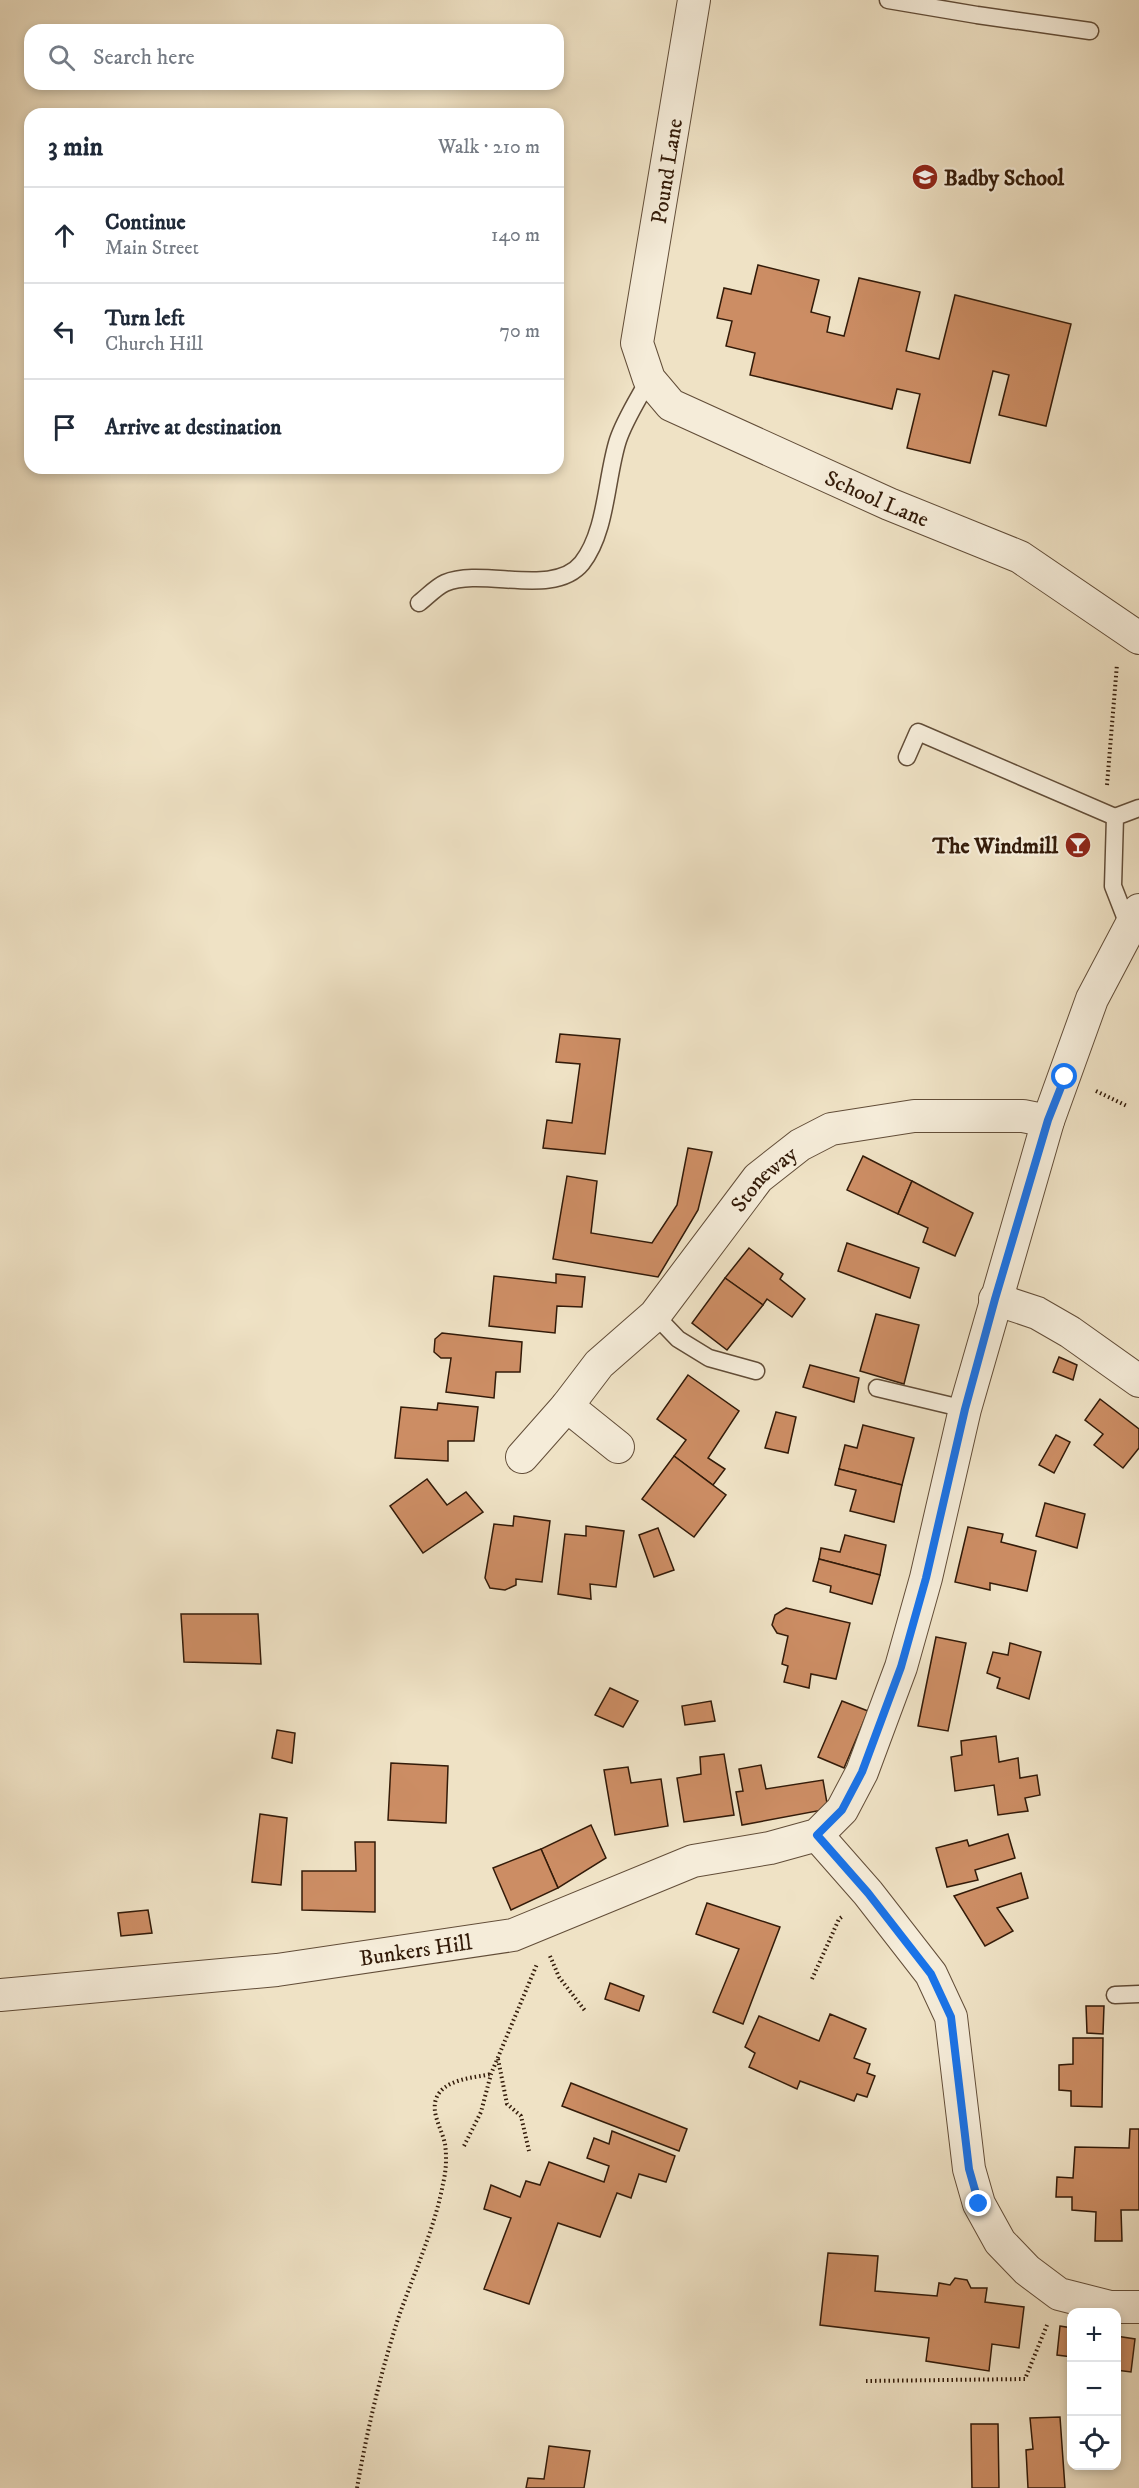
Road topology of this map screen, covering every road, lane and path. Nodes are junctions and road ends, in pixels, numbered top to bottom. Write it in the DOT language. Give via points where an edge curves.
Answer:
graph roads {
  1 [pos="694,0"];
  2 [pos="888,0"];
  3 [pos="1090,31"];
  4 [pos="637,343"];
  5 [pos="649,379"];
  6 [pos="419,603"];
  7 [pos="1129,631"];
  8 [pos="907,757"];
  9 [pos="1139,808"];
  10 [pos="1118,815"];
  11 [pos="1134,918"];
  12 [pos="1048,1120"];
  13 [pos="995,1299"];
  14 [pos="655,1315"];
  15 [pos="756,1371"];
  16 [pos="1139,1381"];
  17 [pos="877,1388"];
  18 [pos="567,1407"];
  19 [pos="965,1409"];
  20 [pos="618,1447"];
  21 [pos="522,1457"];
  22 [pos="817,1835"];
  23 [pos="868,1893"];
  24 [pos="545,1932"];
  25 [pos="812,1978"];
  26 [pos="1139,1994"];
  27 [pos="0,1995"];
  28 [pos="1116,1995"];
  29 [pos="586,2012"];
  30 [pos="497,2058"];
  31 [pos="491,2074"];
  32 [pos="464,2146"];
  33 [pos="529,2151"];
  34 [pos="1059,2294"];
  35 [pos="1139,2307"];
  36 [pos="866,2381"];
  37 [pos="357,2488"];
  1 -- 4 [label="street, Pound Lane"];
  2 -- 3 [label="lane"];
  4 -- 5 [label="street, School Lane"];
  5 -- 6 [label="lane" via="619,439 597,531 580,565 559,578 477,578 444,584"];
  5 -- 7 [label="street, School Lane" via="671,405 890,504 1020,557"];
  7 -- 10 [label="path" via="1106,798"];
  8 -- 10 [label="lane" via="918,732"];
  9 -- 10 [label="lane"];
  10 -- 11 [label="lane" via="1113,886"];
  11 -- 12 [label="street" via="1092,999"];
  12 -- 13 [label="street"];
  12 -- 14 [label="street, Stoneway" via="1023,1116 914,1116 831,1129 800,1145 758,1178"];
  13 -- 16 [label="street" via="1045,1317"];
  13 -- 19 [label="street"];
  14 -- 15 [label="lane" via="678,1339 709,1358"];
  14 -- 18 [label="street, Stoneway" via="599,1364"];
  17 -- 19 [label="lane"];
  18 -- 20 [label="street"];
  18 -- 21 [label="street, Stoneway"];
  19 -- 22 [label="street" via="901,1667 862,1772 842,1810"];
  22 -- 23 [label="street"];
  22 -- 24 [label="street, Bunkers Hill" via="770,1848 693,1861 586,1903"];
  23 -- 25 [label="path" via="839,1919"];
  23 -- 34 [label="street" via="931,1974 951,2017 969,2169 979,2204 1000,2242 1027,2270"];
  24 -- 27 [label="street, Bunkers Hill" via="277,1971"];
  24 -- 29 [label="path" via="559,1977"];
  24 -- 30 [label="path"];
  26 -- 28 [label="lane"];
  30 -- 31 [label="path"];
  30 -- 33 [label="path" via="507,2104 521,2116"];
  31 -- 32 [label="path" via="481,2112"];
  31 -- 37 [label="path" via="453,2083 435,2100 447,2167 437,2210 371,2411"];
  34 -- 35 [label="street" via="1110,2307"];
  34 -- 36 [label="path" via="1025,2379"];
}
